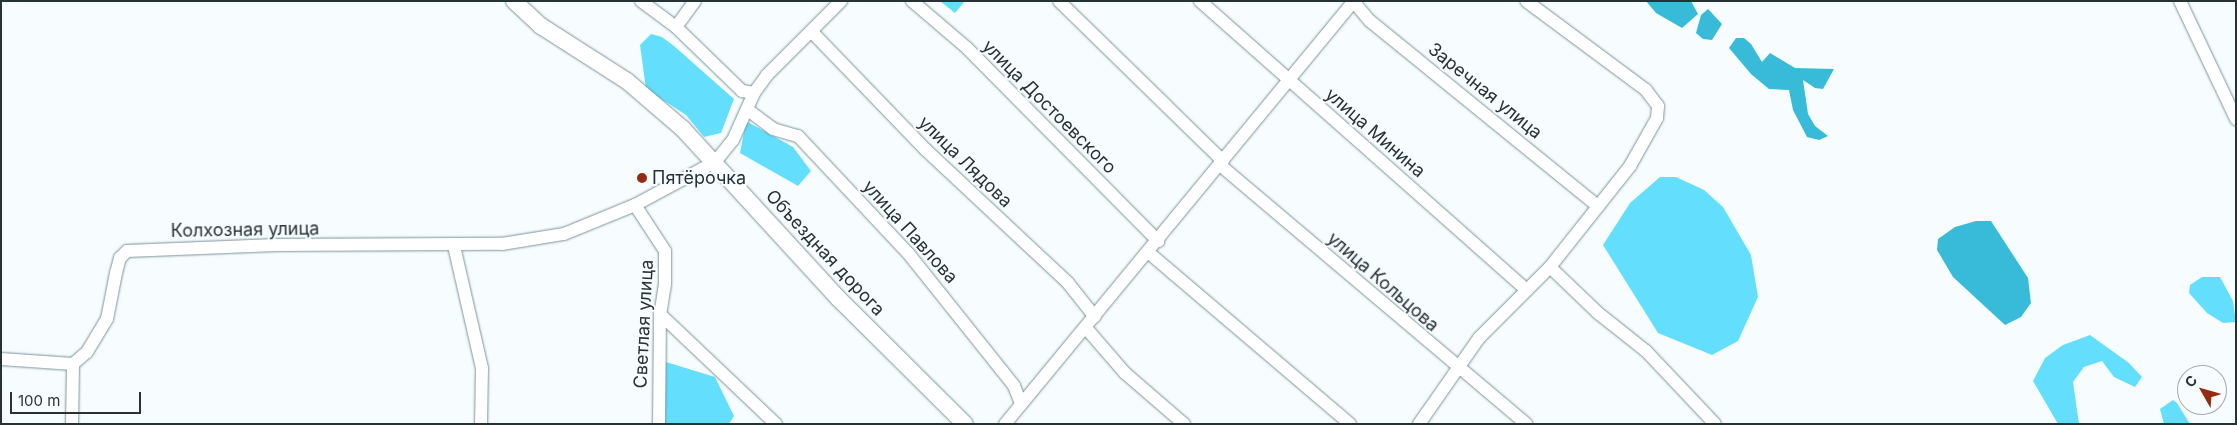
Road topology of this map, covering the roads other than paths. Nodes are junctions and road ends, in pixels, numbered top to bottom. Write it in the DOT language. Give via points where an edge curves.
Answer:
graph roads {
  1 [pos="514,1"];
  2 [pos="642,1"];
  3 [pos="695,1"];
  4 [pos="841,1"];
  5 [pos="912,1"];
  6 [pos="1059,1"];
  7 [pos="1200,1"];
  8 [pos="1526,1"];
  9 [pos="2180,1"];
  10 [pos="1354,2"];
  11 [pos="676,27"];
  12 [pos="812,32"];
  13 [pos="1290,82"];
  14 [pos="754,93"];
  15 [pos="748,110"];
  16 [pos="2236,119"];
  17 [pos="715,162"];
  18 [pos="1221,163"];
  19 [pos="635,205"];
  20 [pos="1598,206"];
  21 [pos="1158,241"];
  22 [pos="454,246"];
  23 [pos="1148,252"];
  24 [pos="1550,267"];
  25 [pos="1527,290"];
  26 [pos="660,314"];
  27 [pos="1095,317"];
  28 [pos="1086,328"];
  29 [pos="1,359"];
  30 [pos="73,364"];
  31 [pos="1459,370"];
  32 [pos="1021,403"];
  33 [pos="72,424"];
  34 [pos="481,424"];
  35 [pos="659,424"];
  36 [pos="776,424"];
  37 [pos="965,424"];
  38 [pos="1005,424"];
  39 [pos="1184,424"];
  40 [pos="1350,424"];
  41 [pos="1419,424"];
  42 [pos="1526,424"];
  43 [pos="1715,424"];
  1 -- 17 [label="main road, Объездная дорога" via="541,26 650,99"];
  2 -- 11 [label="street"];
  3 -- 11 [label="street"];
  4 -- 12 [label="street"];
  5 -- 21 [label="street, улица Достоевского" via="967,48"];
  6 -- 18 [label="street, улица Кольцова"];
  7 -- 13 [label="street, улица Минина"];
  8 -- 20 [label="street" via="1646,90 1658,106 1657,118 1647,139"];
  9 -- 16 [label="street"];
  10 -- 13 [label="street"];
  10 -- 20 [label="street, Заречная улица" via="1370,21"];
  11 -- 14 [label="street" via="742,91"];
  12 -- 14 [label="street" via="788,53"];
  12 -- 27 [label="street, улица Лядова" via="926,150 1068,283"];
  13 -- 18 [label="street"];
  13 -- 25 [label="street, улица Минина"];
  14 -- 15 [label="street"];
  15 -- 17 [label="street" via="733,140"];
  15 -- 32 [label="street, улица Павлова" via="773,128 798,136 908,252 1014,386"];
  17 -- 19 [label="street, Колхозная улица"];
  17 -- 37 [label="main road, Объездная дорога" via="839,299"];
  18 -- 21 [label="street"];
  18 -- 31 [label="street, улица Кольцова"];
  19 -- 22 [label="street, Колхозная улица" via="564,234 502,244"];
  19 -- 26 [label="street, Светлая улица" via="665,251 665,284"];
  20 -- 24 [label="street"];
  21 -- 23 [label="street"];
  22 -- 30 [label="street, Колхозная улица" via="276,245 127,251 120,258 107,318 87,352"];
  22 -- 34 [label="street" via="482,368"];
  23 -- 27 [label="street"];
  23 -- 40 [label="street"];
  24 -- 25 [label="street"];
  24 -- 43 [label="street" via="1646,351"];
  25 -- 31 [label="street" via="1479,338"];
  26 -- 35 [label="street, Светлая улица"];
  26 -- 36 [label="street"];
  27 -- 28 [label="street"];
  28 -- 32 [label="street"];
  28 -- 39 [label="street" via="1125,373"];
  29 -- 30 [label="street"];
  30 -- 33 [label="street"];
  31 -- 41 [label="street"];
  31 -- 42 [label="street, улица Кольцова"];
  32 -- 38 [label="street"];
}
